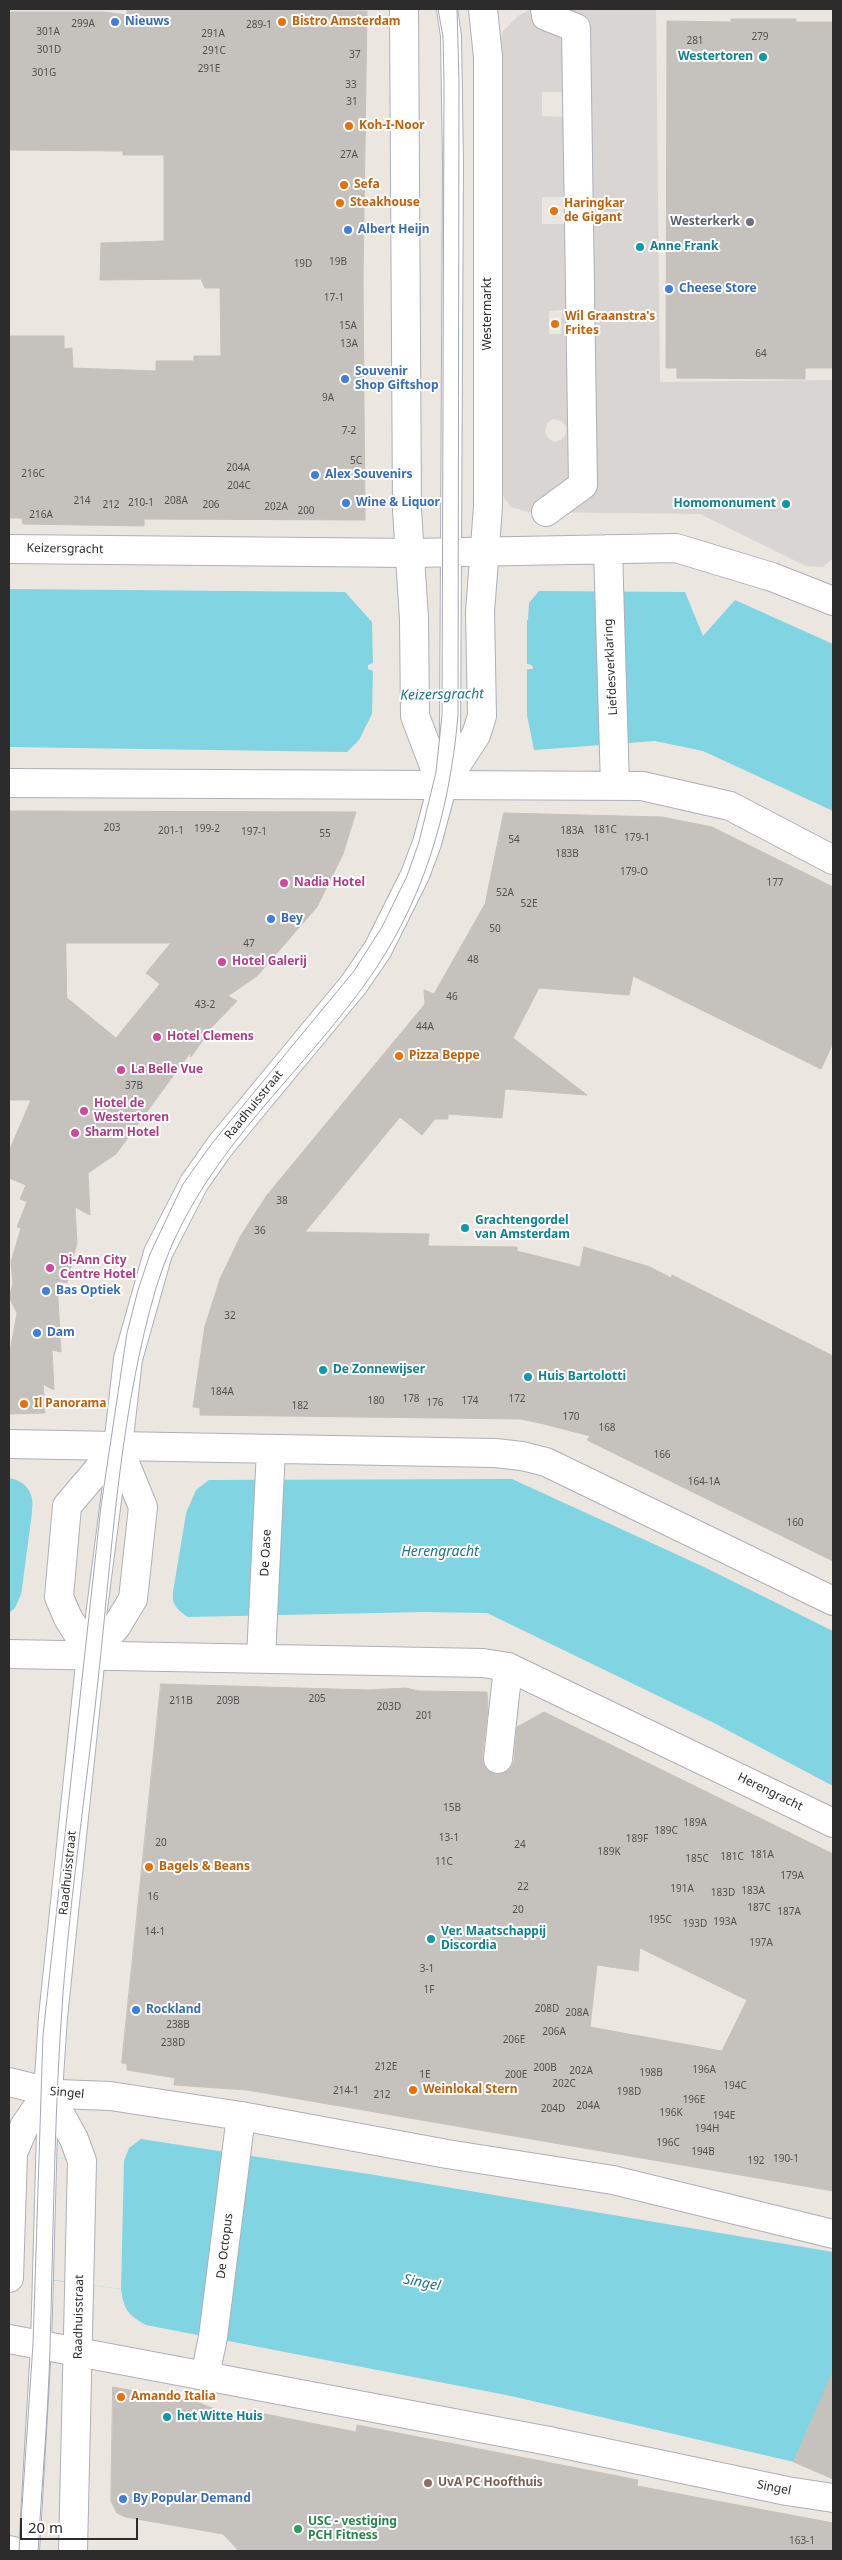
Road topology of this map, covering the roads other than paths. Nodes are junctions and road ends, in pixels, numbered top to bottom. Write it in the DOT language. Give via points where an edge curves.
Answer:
graph roads {
  1 [pos="404,9"];
  2 [pos="447,9"];
  3 [pos="484,9"];
  4 [pos="545,9"];
  5 [pos="546,512"];
  6 [pos="9,549"];
  7 [pos="608,549"];
  8 [pos="485,551"];
  9 [pos="451,552"];
  10 [pos="411,553"];
  11 [pos="833,601"];
  12 [pos="482,716"];
  13 [pos="9,783"];
  14 [pos="442,786"];
  15 [pos="615,786"];
  16 [pos="833,860"];
  17 [pos="9,1444"];
  18 [pos="118,1446"];
  19 [pos="271,1449"];
  20 [pos="833,1601"];
  21 [pos="9,1654"];
  22 [pos="91,1655"];
  23 [pos="261,1658"];
  24 [pos="508,1668"];
  25 [pos="498,1758"];
  26 [pos="833,1823"];
  27 [pos="9,2082"];
  28 [pos="48,2092"];
  29 [pos="242,2116"];
  30 [pos="833,2234"];
  31 [pos="9,2276"];
  32 [pos="9,2339"];
  33 [pos="41,2346"];
  34 [pos="78,2352"];
  35 [pos="205,2376"];
  36 [pos="833,2498"];
  37 [pos="9,2550"];
  38 [pos="13,2551"];
  39 [pos="29,2551"];
  40 [pos="74,2551"];
  1 -- 10 [label="street" via="407,510"];
  2 -- 9 [label="lane" via="451,36 453,163"];
  3 -- 8 [label="street, Westermarkt" via="488,57 488,507"];
  4 -- 5 [label="street" via="546,16 576,28 583,485"];
  6 -- 10 [label="street, Keizersgracht"];
  7 -- 8 [label="street, Keizersgracht"];
  7 -- 11 [label="street, Keizersgracht" via="676,548 772,577"];
  7 -- 15 [label="street, Liefdesverklaring"];
  8 -- 9 [label="street, Keizersgracht"];
  8 -- 12 [label="street, Westermarkt" via="480,619"];
  9 -- 10 [label="street, Keizersgracht"];
  9 -- 14 [label="lane, Raadhuisstraat" via="450,741"];
  10 -- 14 [label="street" via="415,716"];
  12 -- 14 [label="street, Raadhuisstraat" via="476,735"];
  13 -- 14 [label="street"];
  14 -- 15 [label="street"];
  14 -- 18 [label="street, Raadhuisstraat" via="415,875 378,949 354,984 220,1146 194,1183 169,1228 158,1253 128,1359"];
  15 -- 16 [label="street" via="642,786 730,806"];
  17 -- 18 [label="street"];
  18 -- 19 [label="street"];
  18 -- 22 [label="lane, Raadhuisstraat"];
  18 -- 22 [label="street, Raadhuisstraat" via="143,1507 133,1599 116,1627"];
  18 -- 22 [label="street" via="67,1506 59,1597"];
  19 -- 20 [label="street" via="495,1453 546,1462"];
  19 -- 23 [label="street, De Oase"];
  21 -- 22 [label="street, Herengracht"];
  22 -- 23 [label="street, Herengracht"];
  22 -- 28 [label="street, Raadhuisstraat" via="51,2034"];
  23 -- 24 [label="street, Herengracht" via="483,1663"];
  24 -- 25 [label="street"];
  24 -- 26 [label="street, Herengracht"];
  27 -- 28 [label="street, Singel"];
  28 -- 29 [label="street, Singel" via="110,2096"];
  28 -- 31 [label="street" via="25,2125 13,2153"];
  28 -- 33 [label="lane, Raadhuisstraat"];
  28 -- 34 [label="street, Raadhuisstraat" via="74,2139 82,2161"];
  29 -- 30 [label="street, Singel" via="447,2154 613,2180"];
  29 -- 35 [label="street, De Octopus"];
  32 -- 33 [label="street, Singel"];
  33 -- 34 [label="street, Singel"];
  33 -- 39 [label="lane, Raadhuisstraat"];
  34 -- 35 [label="street, Singel"];
  34 -- 40 [label="street, Raadhuisstraat"];
  35 -- 36 [label="street, Singel"];
  37 -- 38 [label="street"];
}
